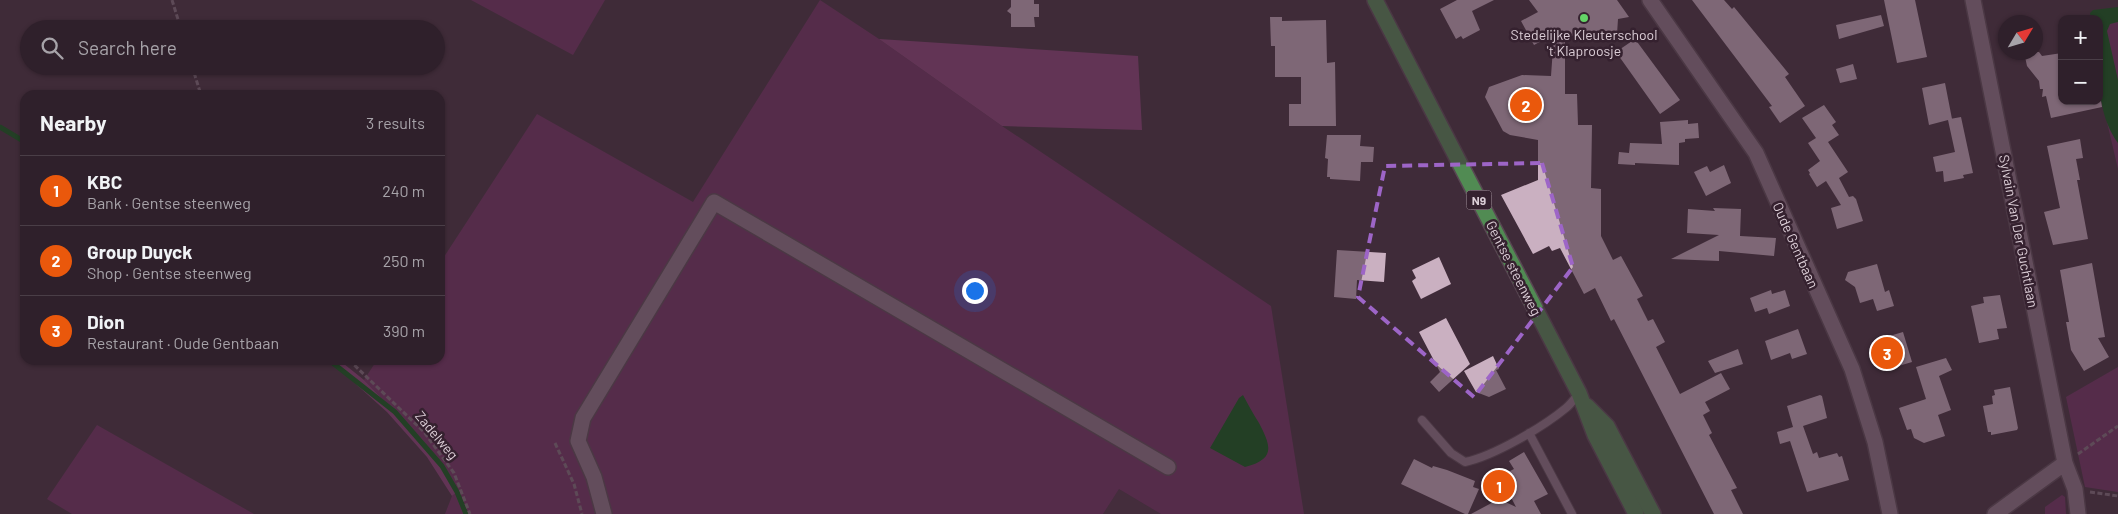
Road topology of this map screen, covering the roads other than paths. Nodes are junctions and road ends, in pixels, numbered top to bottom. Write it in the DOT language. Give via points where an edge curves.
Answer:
graph roads {
  1 [pos="1376,0"];
  2 [pos="1650,0"];
  3 [pos="1973,0"];
  4 [pos="1581,398"];
  5 [pos="1422,420"];
  6 [pos="1529,433"];
  7 [pos="2065,463"];
  8 [pos="1168,467"];
  9 [pos="604,514"];
  10 [pos="1572,514"];
  11 [pos="1636,514"];
  12 [pos="1653,514"];
  13 [pos="1890,514"];
  14 [pos="1995,514"];
  15 [pos="2078,514"];
  1 -- 4 [label="main road, Gentse steenweg / N9"];
  2 -- 13 [label="street, Oude Gentbaan" via="1756,153 1852,369 1872,433"];
  3 -- 7 [label="street, Sylvain Van Der Guchtlaan"];
  4 -- 6 [label="lane"];
  4 -- 11 [label="main road, Gentse steenweg / N9" via="1595,435"];
  4 -- 12 [label="main road, Gentse steenweg / N9" via="1607,426"];
  5 -- 6 [label="lane" via="1451,453 1465,462"];
  6 -- 10 [label="lane"];
  7 -- 14 [label="street"];
  7 -- 15 [label="street, Sylvain Van Der Guchtlaan"];
  8 -- 9 [label="street" via="714,202 583,418 578,441 594,477"];
}
